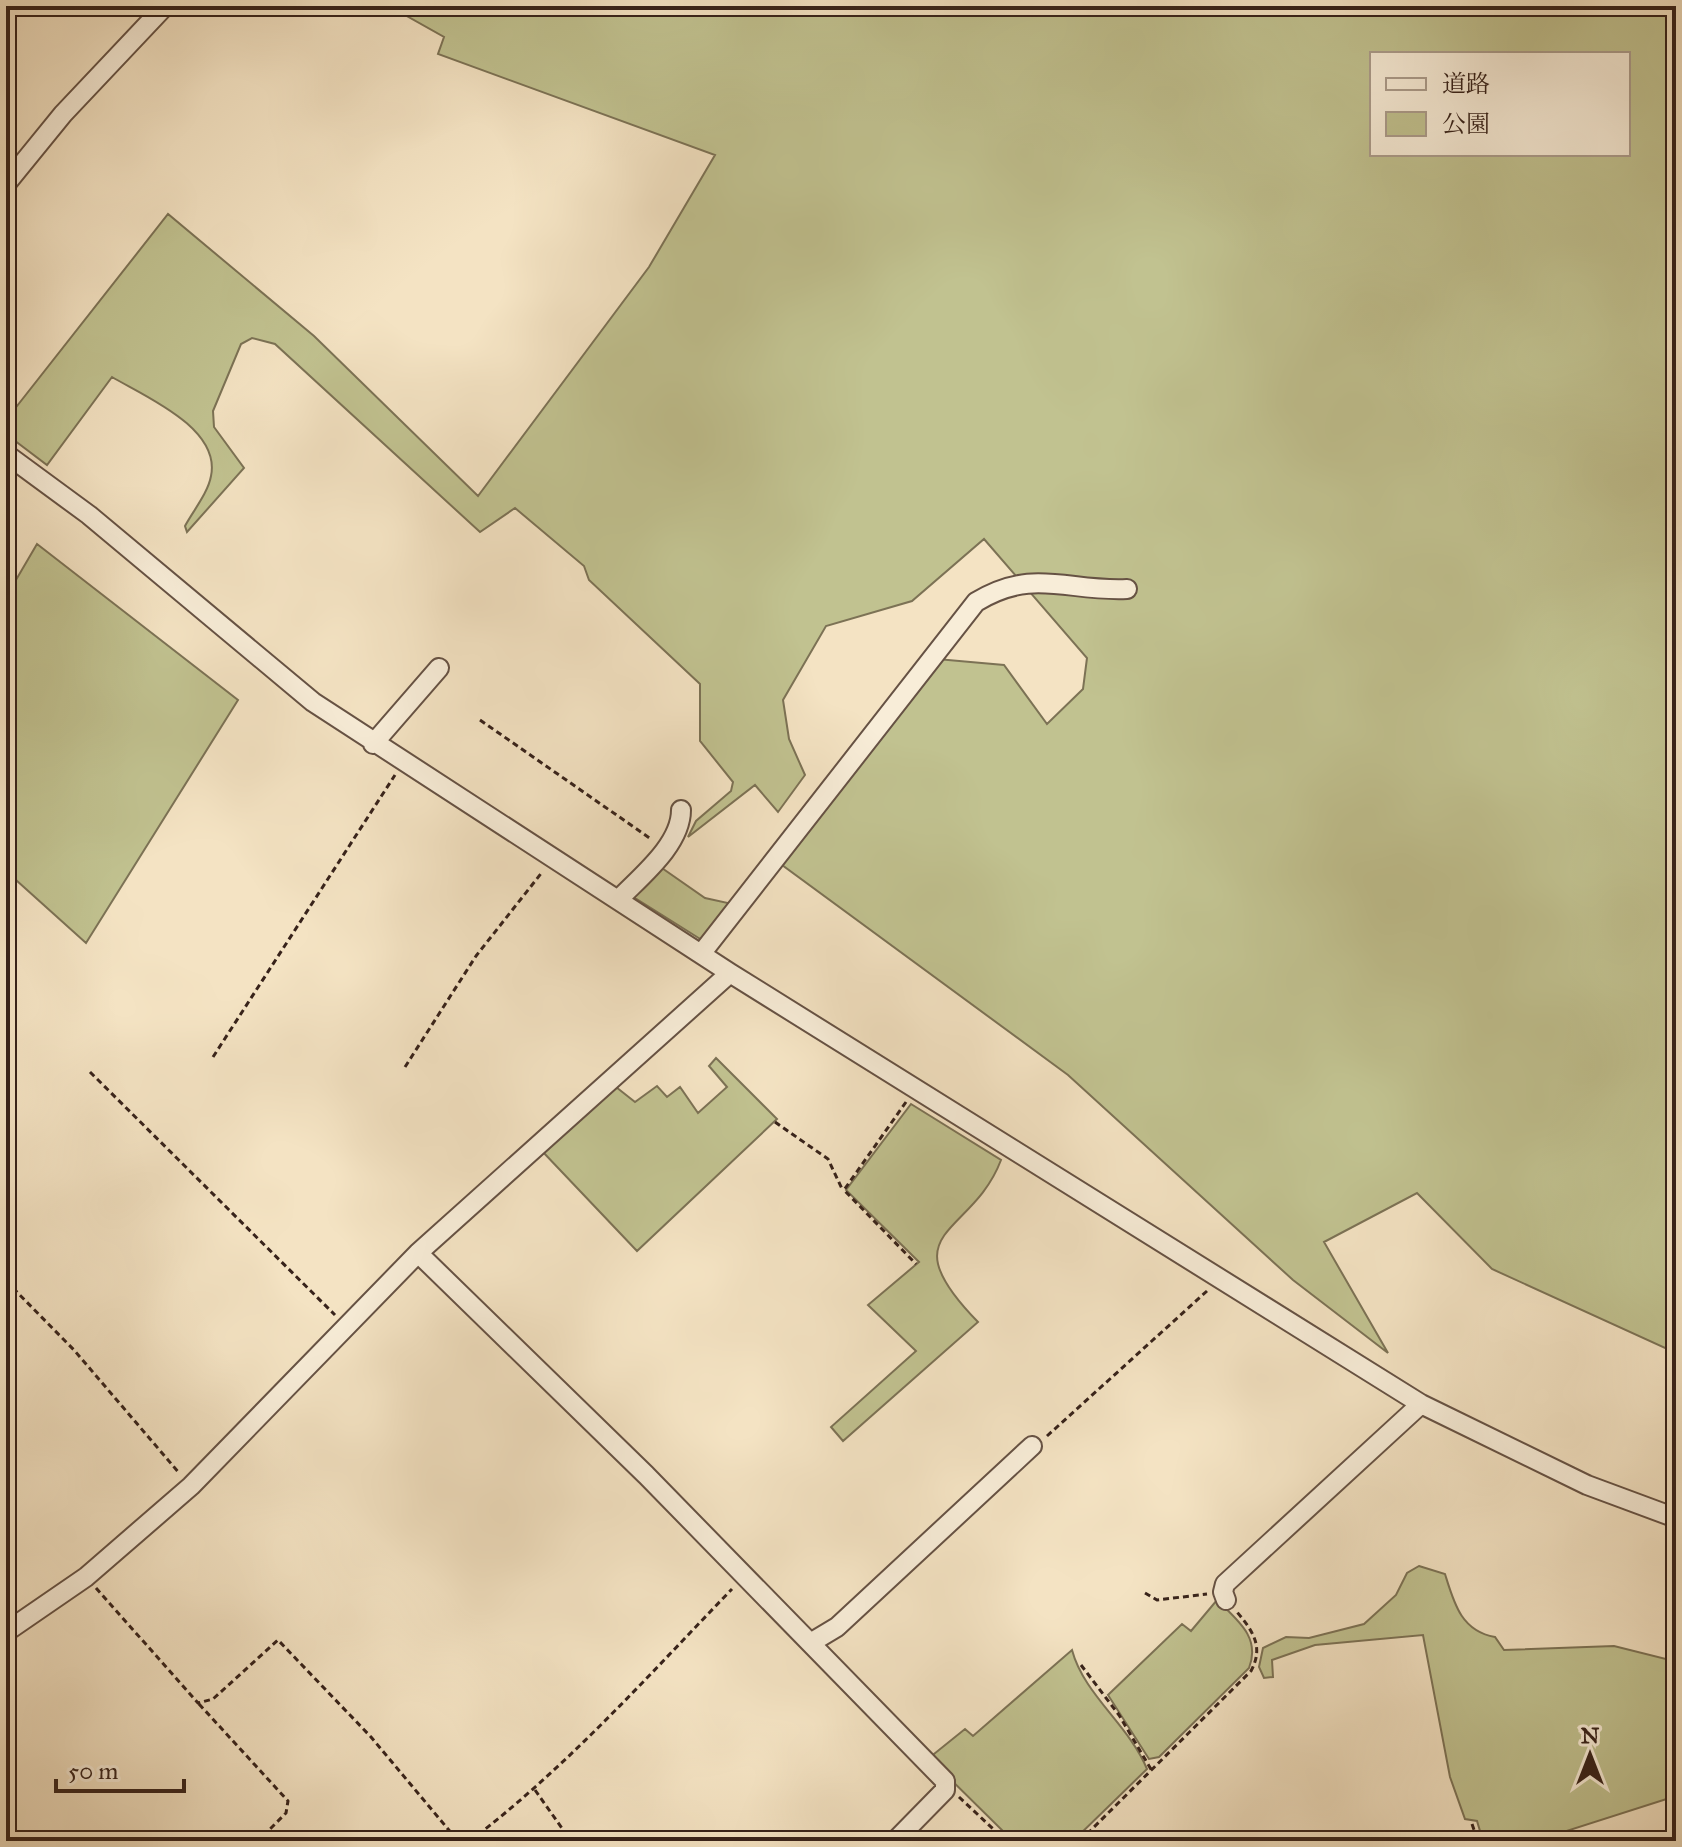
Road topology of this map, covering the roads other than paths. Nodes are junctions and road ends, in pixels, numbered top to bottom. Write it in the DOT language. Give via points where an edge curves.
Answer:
graph roads {
  1 [pos="165,6"];
  2 [pos="6,184"];
  3 [pos="6,454"];
  4 [pos="1127,589"];
  5 [pos="439,668"];
  6 [pos="373,744"];
  7 [pos="681,810"];
  8 [pos="618,900"];
  9 [pos="701,954"];
  10 [pos="730,973"];
  11 [pos="418,1253"];
  12 [pos="1421,1404"];
  13 [pos="1032,1446"];
  14 [pos="1676,1518"];
  15 [pos="1224,1596"];
  16 [pos="6,1632"];
  17 [pos="812,1642"];
  18 [pos="895,1841"];
  1 -- 2 [label="street" via="63,114"];
  3 -- 6 [label="street" via="89,515 313,702"];
  4 -- 9 [label="street" via="1029,582 1012,584 976,602"];
  5 -- 6 [label="street"];
  6 -- 8 [label="street"];
  7 -- 8 [label="street" via="677,831"];
  8 -- 9 [label="street"];
  9 -- 10 [label="street"];
  10 -- 11 [label="street"];
  10 -- 12 [label="street"];
  11 -- 16 [label="street" via="191,1486 86,1577"];
  11 -- 17 [label="street"];
  12 -- 14 [label="street" via="1587,1485"];
  12 -- 15 [label="street" via="1225,1584"];
  13 -- 17 [label="street" via="837,1627"];
  17 -- 18 [label="street" via="947,1786"];
}
